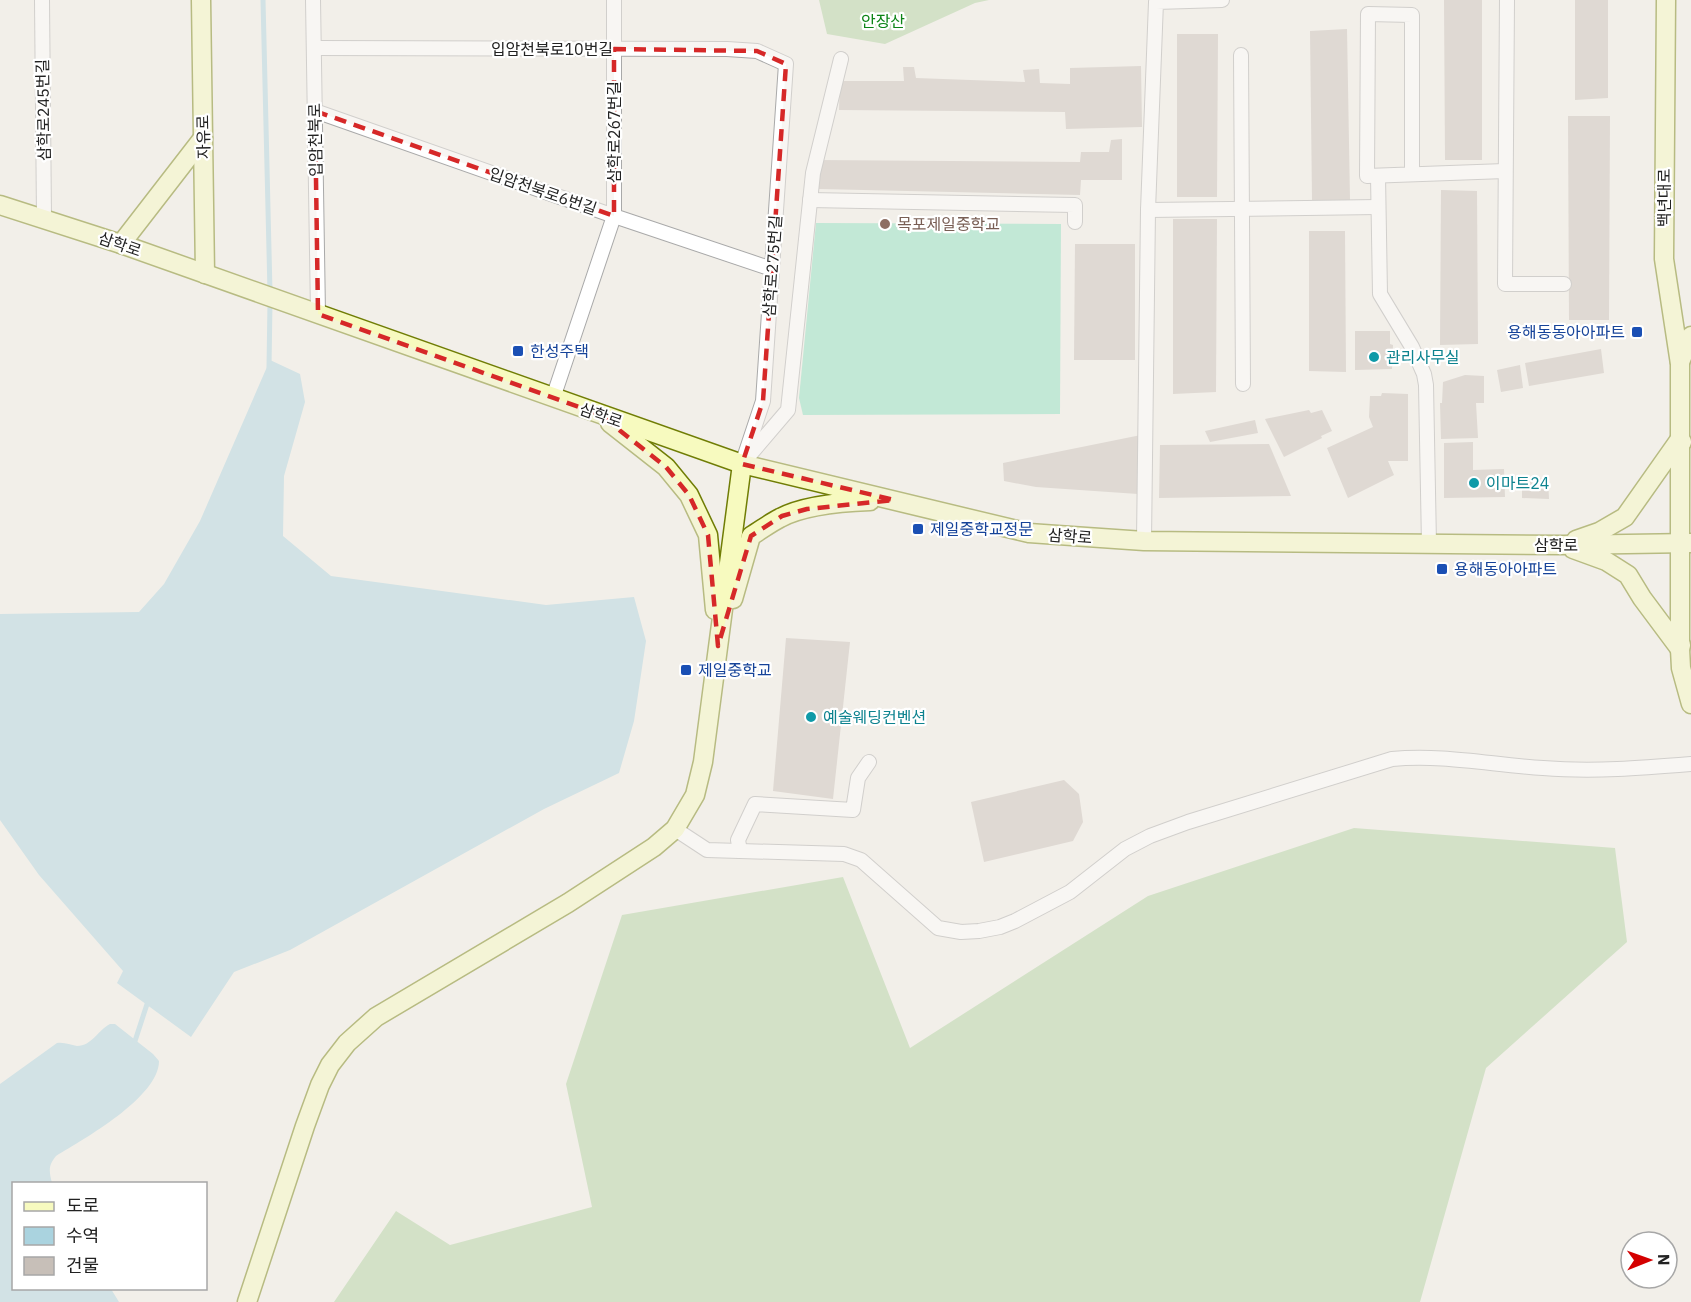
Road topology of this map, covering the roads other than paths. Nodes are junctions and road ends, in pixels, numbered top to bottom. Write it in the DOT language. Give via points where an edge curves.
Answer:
graph roads {
  1 [pos="42,0"];
  2 [pos="201,0"];
  3 [pos="314,0"];
  4 [pos="614,0"];
  5 [pos="1222,0"];
  6 [pos="1389,0"];
  7 [pos="1507,0"];
  8 [pos="1666,0"];
  9 [pos="1389,15"];
  10 [pos="314,48"];
  11 [pos="614,49"];
  12 [pos="1241,55"];
  13 [pos="841,59"];
  14 [pos="786,64"];
  15 [pos="315,111"];
  16 [pos="203,138"];
  17 [pos="1505,171"];
  18 [pos="1412,174"];
  19 [pos="1378,176"];
  20 [pos="810,200"];
  21 [pos="0,205"];
  22 [pos="1378,207"];
  23 [pos="1241,209"];
  24 [pos="1148,210"];
  25 [pos="614,216"];
  26 [pos="44,219"];
  27 [pos="1075,222"];
  28 [pos="121,244"];
  29 [pos="772,269"];
  30 [pos="206,274"];
  31 [pos="1564,284"];
  32 [pos="318,314"];
  33 [pos="1691,336"];
  34 [pos="1680,364"];
  35 [pos="1243,384"];
  36 [pos="553,398"];
  37 [pos="599,414"];
  38 [pos="1685,446"];
  39 [pos="742,464"];
  40 [pos="894,500"];
  41 [pos="1144,541"];
  42 [pos="1685,543"];
  43 [pos="1429,544"];
  44 [pos="1563,545"];
  45 [pos="1691,628"];
  46 [pos="718,646"];
  47 [pos="1680,649"];
  48 [pos="1691,704"];
  49 [pos="869,762"];
  50 [pos="1691,764"];
  51 [pos="675,829"];
  52 [pos="740,851"];
  53 [pos="248,1302"];
  1 -- 26 [label="street, 삼학로245번길"];
  2 -- 16 [label="street, 자유로"];
  3 -- 10 [label="street, 입암천북로"];
  4 -- 11 [label="street, 삼학로267번길"];
  5 -- 24 [label="street" via="1156,2"];
  6 -- 9 [label="street"];
  7 -- 17 [label="street"];
  8 -- 34 [label="street, 백년대로" via="1664,259"];
  9 -- 18 [label="street" via="1412,15"];
  9 -- 19 [label="street" via="1368,14 1367,176"];
  10 -- 11 [label="street, 입암천북로10번길"];
  10 -- 15 [label="street, 입암천북로"];
  11 -- 14 [label="street, 입암천북로10번길" via="757,51"];
  11 -- 25 [label="street, 삼학로267번길"];
  12 -- 23 [label="street"];
  13 -- 20 [label="street"];
  14 -- 29 [label="street, 삼학로275번길"];
  15 -- 25 [label="street, 입암천북로6번길"];
  15 -- 32 [label="street, 입암천북로"];
  16 -- 28 [label="street"];
  16 -- 30 [label="street, 자유로"];
  17 -- 18 [label="street"];
  17 -- 31 [label="street" via="1504,284"];
  18 -- 19 [label="street"];
  19 -- 22 [label="street"];
  20 -- 27 [label="street" via="1075,205"];
  20 -- 39 [label="street" via="788,410"];
  21 -- 26 [label="street, 삼학로"];
  22 -- 23 [label="street"];
  22 -- 43 [label="street" via="1380,294 1412,347 1426,385"];
  23 -- 24 [label="street"];
  23 -- 35 [label="street"];
  24 -- 41 [label="street"];
  25 -- 29 [label="street, 입암천북로6번길"];
  25 -- 36 [label="street, 삼학로267번길"];
  26 -- 28 [label="street, 삼학로"];
  28 -- 30 [label="street, 삼학로"];
  29 -- 39 [label="street, 삼학로275번길" via="763,401"];
  30 -- 32 [label="street, 삼학로"];
  32 -- 36 [label="street, 삼학로"];
  33 -- 34 [label="street"];
  34 -- 38 [label="street"];
  36 -- 37 [label="street, 삼학로"];
  37 -- 39 [label="street, 삼학로"];
  37 -- 46 [label="street" via="666,467 689,495 708,535"];
  38 -- 42 [label="street"];
  38 -- 44 [label="street" via="1624,517 1599,532"];
  39 -- 40 [label="street, 삼학로"];
  39 -- 46 [label="street"];
  40 -- 41 [label="street, 삼학로" via="1029,533"];
  40 -- 46 [label="street" via="807,509 782,516 752,536"];
  41 -- 43 [label="street, 삼학로"];
  42 -- 44 [label="street, 삼학로"];
  42 -- 47 [label="street"];
  43 -- 44 [label="street, 삼학로"];
  44 -- 47 [label="street" via="1606,561 1628,575"];
  45 -- 47 [label="street"];
  46 -- 51 [label="street" via="703,762 694,795"];
  47 -- 48 [label="street"];
  49 -- 52 [label="street" via="858,778 853,810 755,804 738,840"];
  50 -- 52 [label="street" via="1614,770 1545,768 1422,756 1392,759 1150,836 1125,849 1070,892 1008,924 979,931 938,928 861,860 844,854"];
  51 -- 52 [label="street" via="707,850"];
  51 -- 53 [label="street" via="568,903 376,1017 347,1043 320,1084"];
}
